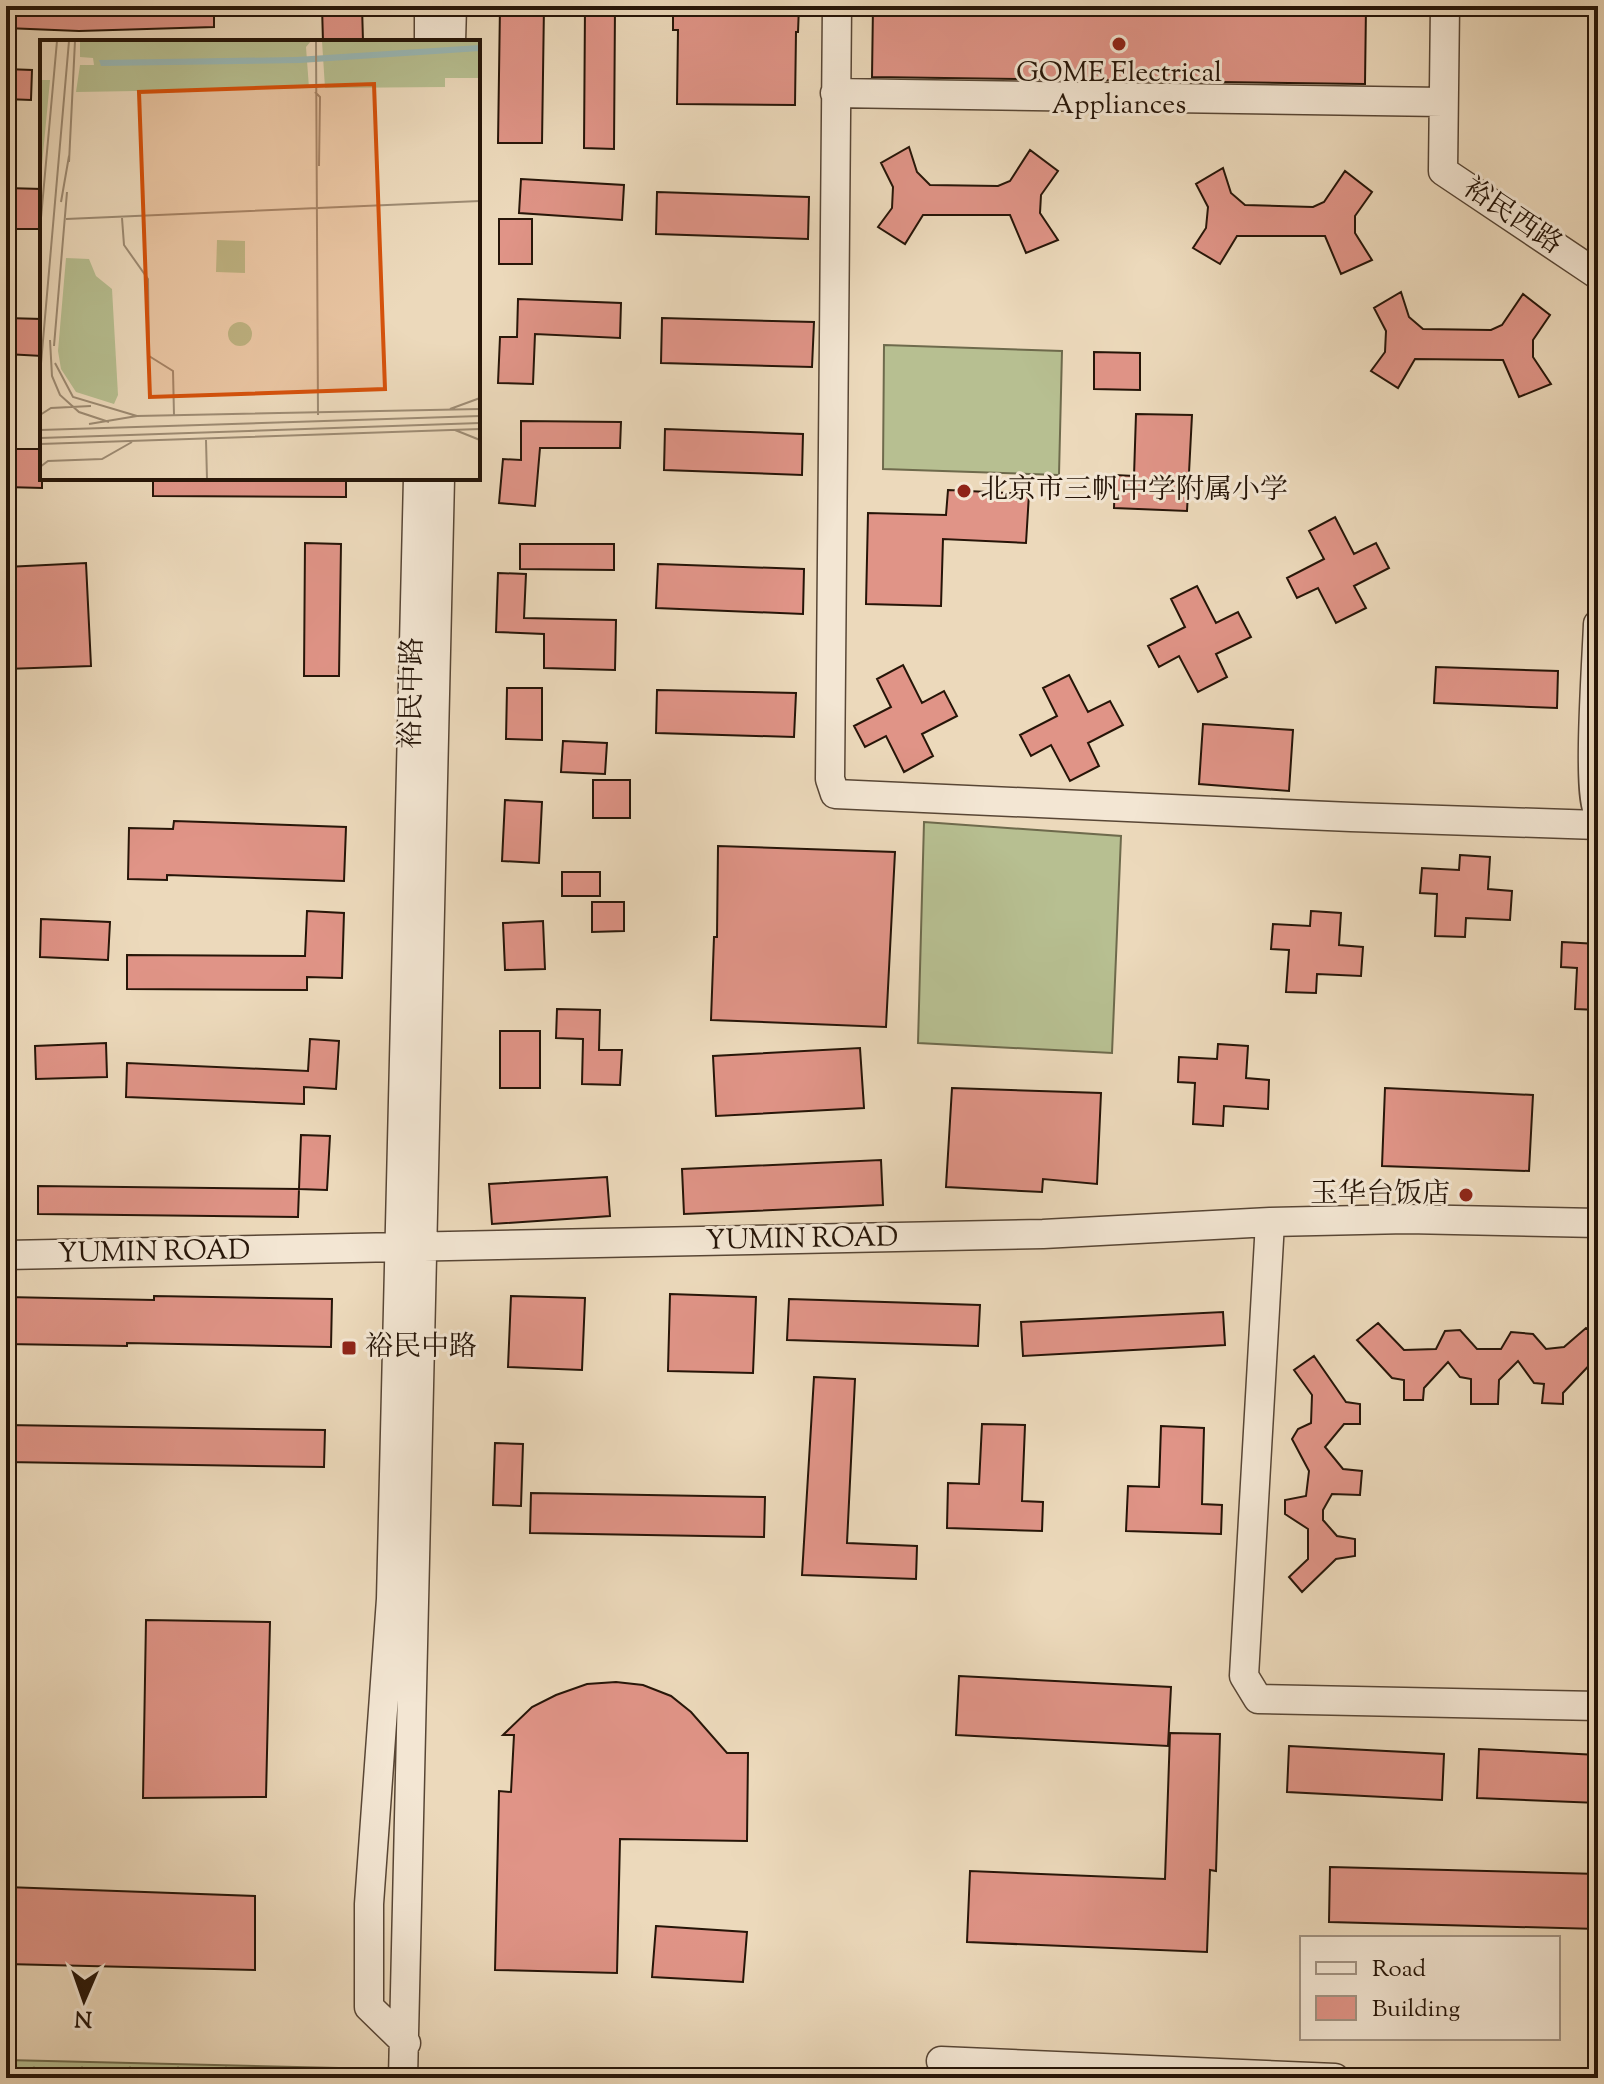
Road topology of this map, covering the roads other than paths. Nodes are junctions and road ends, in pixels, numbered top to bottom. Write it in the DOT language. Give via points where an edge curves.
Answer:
graph roads {
  1 [pos="429,6"];
  2 [pos="452,6"];
  3 [pos="837,6"];
  4 [pos="1445,6"];
  5 [pos="429,40"];
  6 [pos="451,40"];
  7 [pos="835,93"];
  8 [pos="1443,102"];
  9 [pos="1598,275"];
  10 [pos="418,480"];
  11 [pos="440,480"];
  12 [pos="1598,624"];
  13 [pos="1598,811"];
  14 [pos="1598,825"];
  15 [pos="1270,1222"];
  16 [pos="1598,1223"];
  17 [pos="411,1249"];
  18 [pos="6,1255"];
  19 [pos="1598,1706"];
  20 [pos="406,2043"];
  21 [pos="941,2061"];
  22 [pos="403,2078"];
  23 [pos="1335,2078"];
  1 -- 5 [label="street"];
  2 -- 6 [label="street"];
  3 -- 7 [label="street"];
  4 -- 8 [label="street, 裕民西路"];
  7 -- 8 [label="street"];
  7 -- 14 [label="street" via="830,779 835,794"];
  8 -- 9 [label="street, 裕民西路" via="1443,171"];
  10 -- 17 [label="street, 裕民中路"];
  11 -- 17 [label="street, 裕民中路"];
  12 -- 13 [label="street" via="1593,804"];
  15 -- 16 [label="street, YUMIN ROAD"];
  15 -- 17 [label="street, YUMIN ROAD" via="1043,1234"];
  15 -- 19 [label="street" via="1244,1676 1258,1699"];
  17 -- 18 [label="street, YUMIN ROAD"];
  17 -- 20 [label="street, 裕民中路"];
  17 -- 20 [label="street, 裕民中路" via="369,1904 369,2007"];
  20 -- 22 [label="street, 裕民中路"];
  21 -- 23 [label="street"];
}
